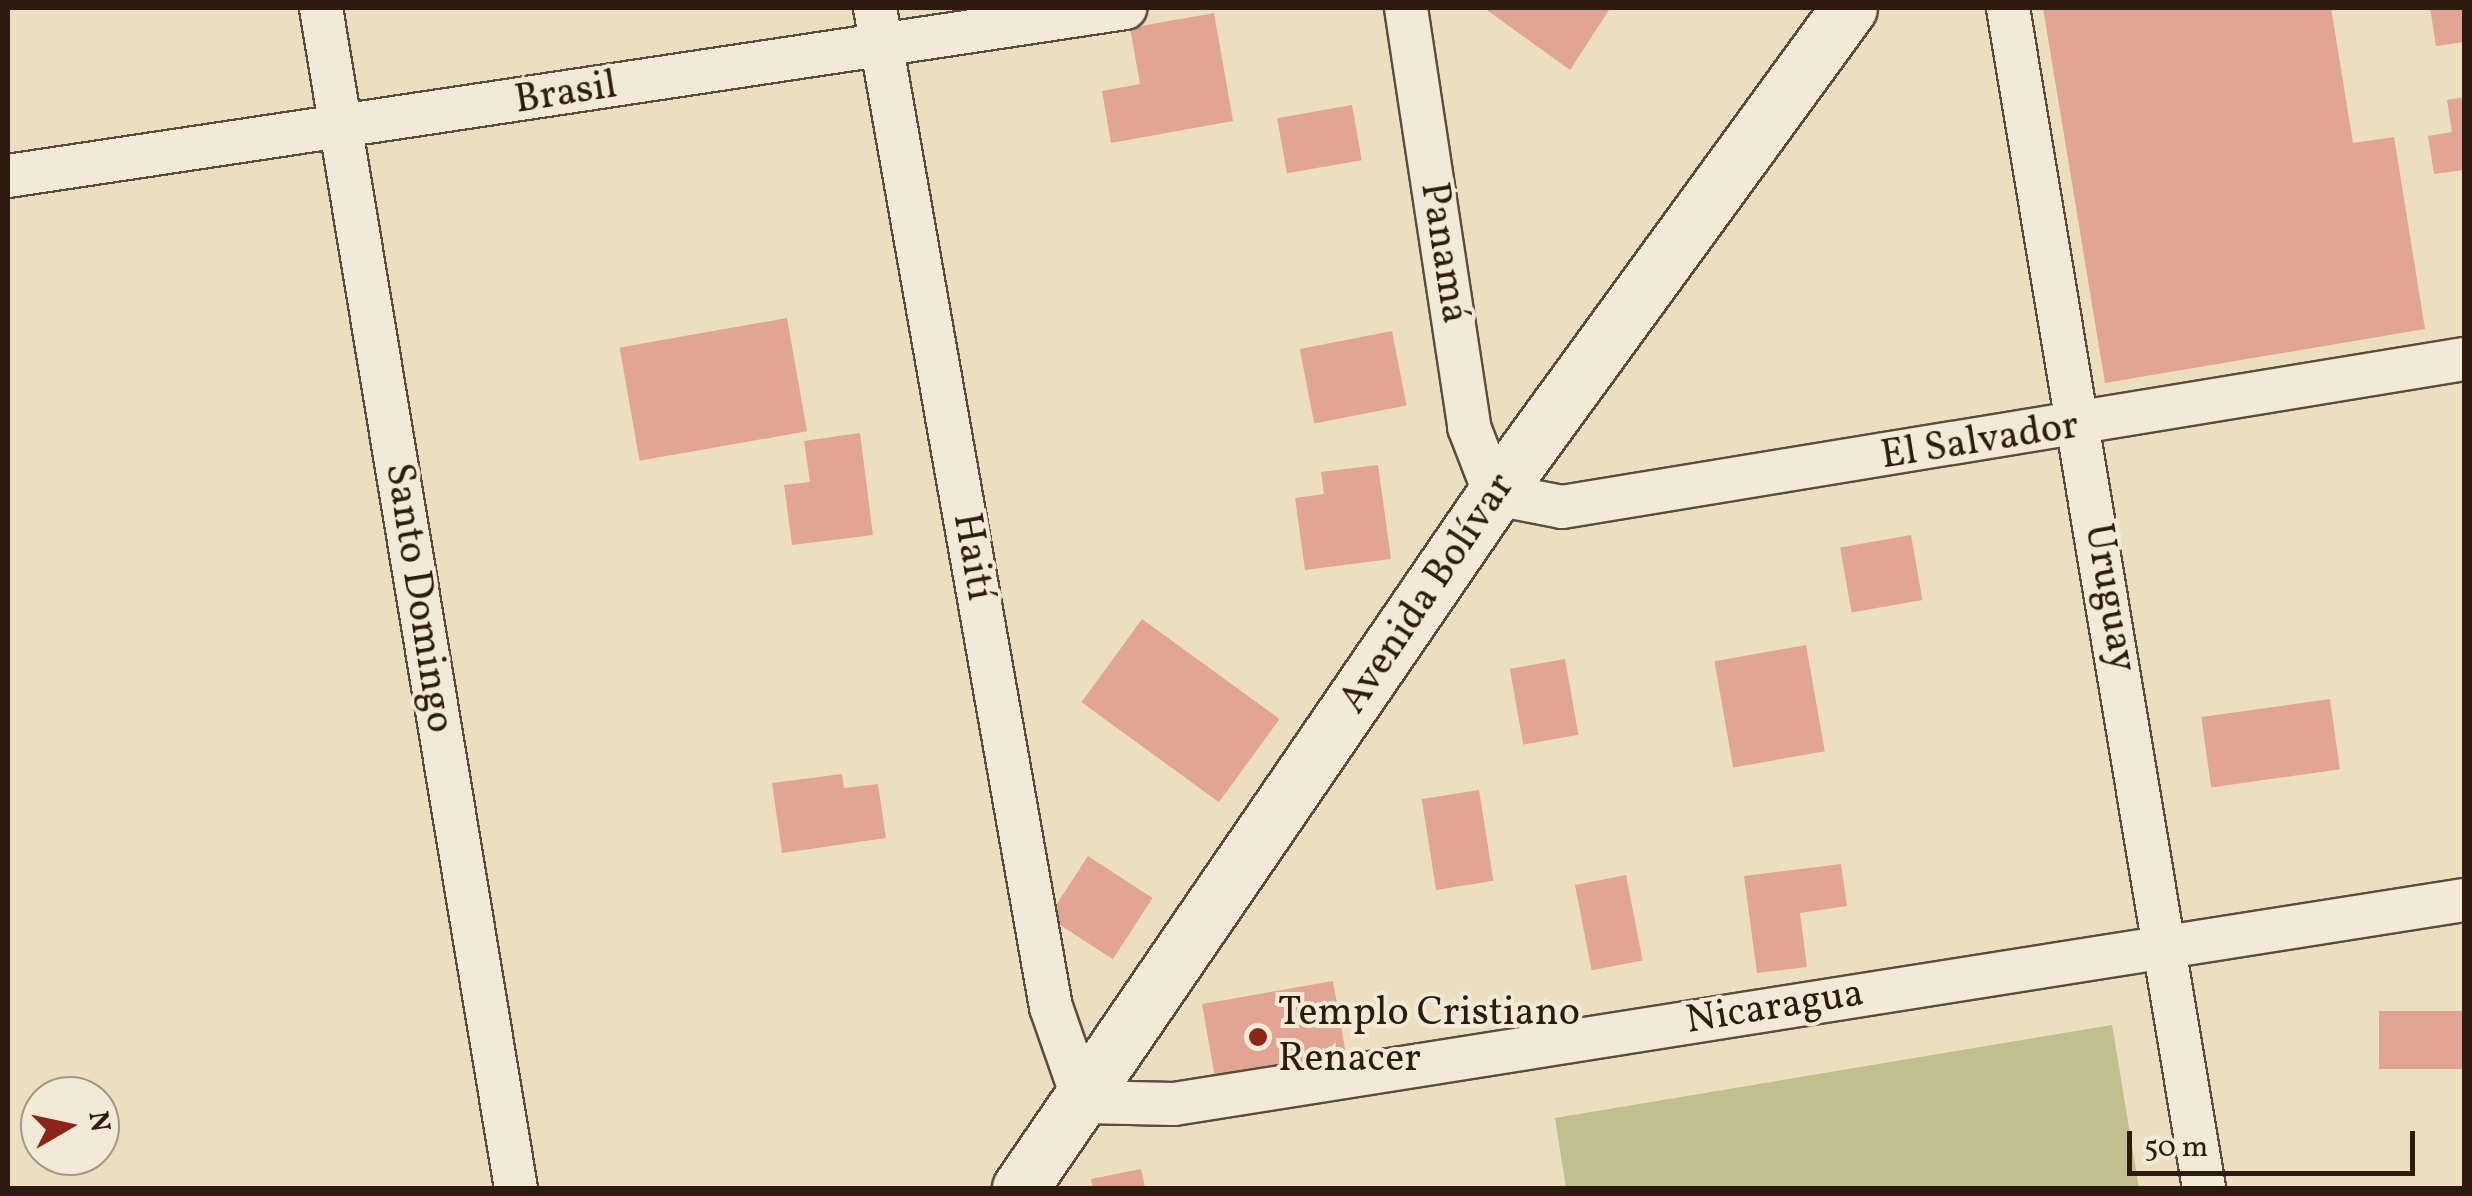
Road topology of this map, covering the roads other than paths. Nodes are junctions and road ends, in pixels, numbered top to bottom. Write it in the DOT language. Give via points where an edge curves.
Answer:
graph roads {
  1 [pos="321,8"];
  2 [pos="1125,8"];
  3 [pos="1406,8"];
  4 [pos="1849,8"];
  5 [pos="2008,8"];
  6 [pos="878,27"];
  7 [pos="342,127"];
  8 [pos="8,176"];
  9 [pos="2464,359"];
  10 [pos="2080,426"];
  11 [pos="1495,494"];
  12 [pos="2464,900"];
  13 [pos="2168,946"];
  14 [pos="1084,1102"];
  15 [pos="516,1188"];
  16 [pos="1020,1188"];
  17 [pos="2204,1188"];
  1 -- 7 [label="street, Santo Domingo"];
  2 -- 6 [label="street, Brasil"];
  3 -- 11 [label="street, Panamá" via="1470,426"];
  4 -- 11 [label="main road, Avenida Bolívar"];
  5 -- 10 [label="street, Uruguay"];
  6 -- 7 [label="street, Brasil"];
  6 -- 14 [label="street, Haití" via="1052,1008"];
  7 -- 8 [label="street, Brasil"];
  7 -- 15 [label="street, Santo Domingo"];
  9 -- 10 [label="street, El Salvador"];
  10 -- 11 [label="street, El Salvador" via="1562,507"];
  10 -- 13 [label="street, Uruguay"];
  11 -- 14 [label="main road, Avenida Bolívar"];
  12 -- 13 [label="street, Nicaragua"];
  13 -- 14 [label="street, Nicaragua" via="1174,1104"];
  13 -- 17 [label="street, Uruguay"];
  14 -- 16 [label="main road, Avenida Bolívar"];
}
